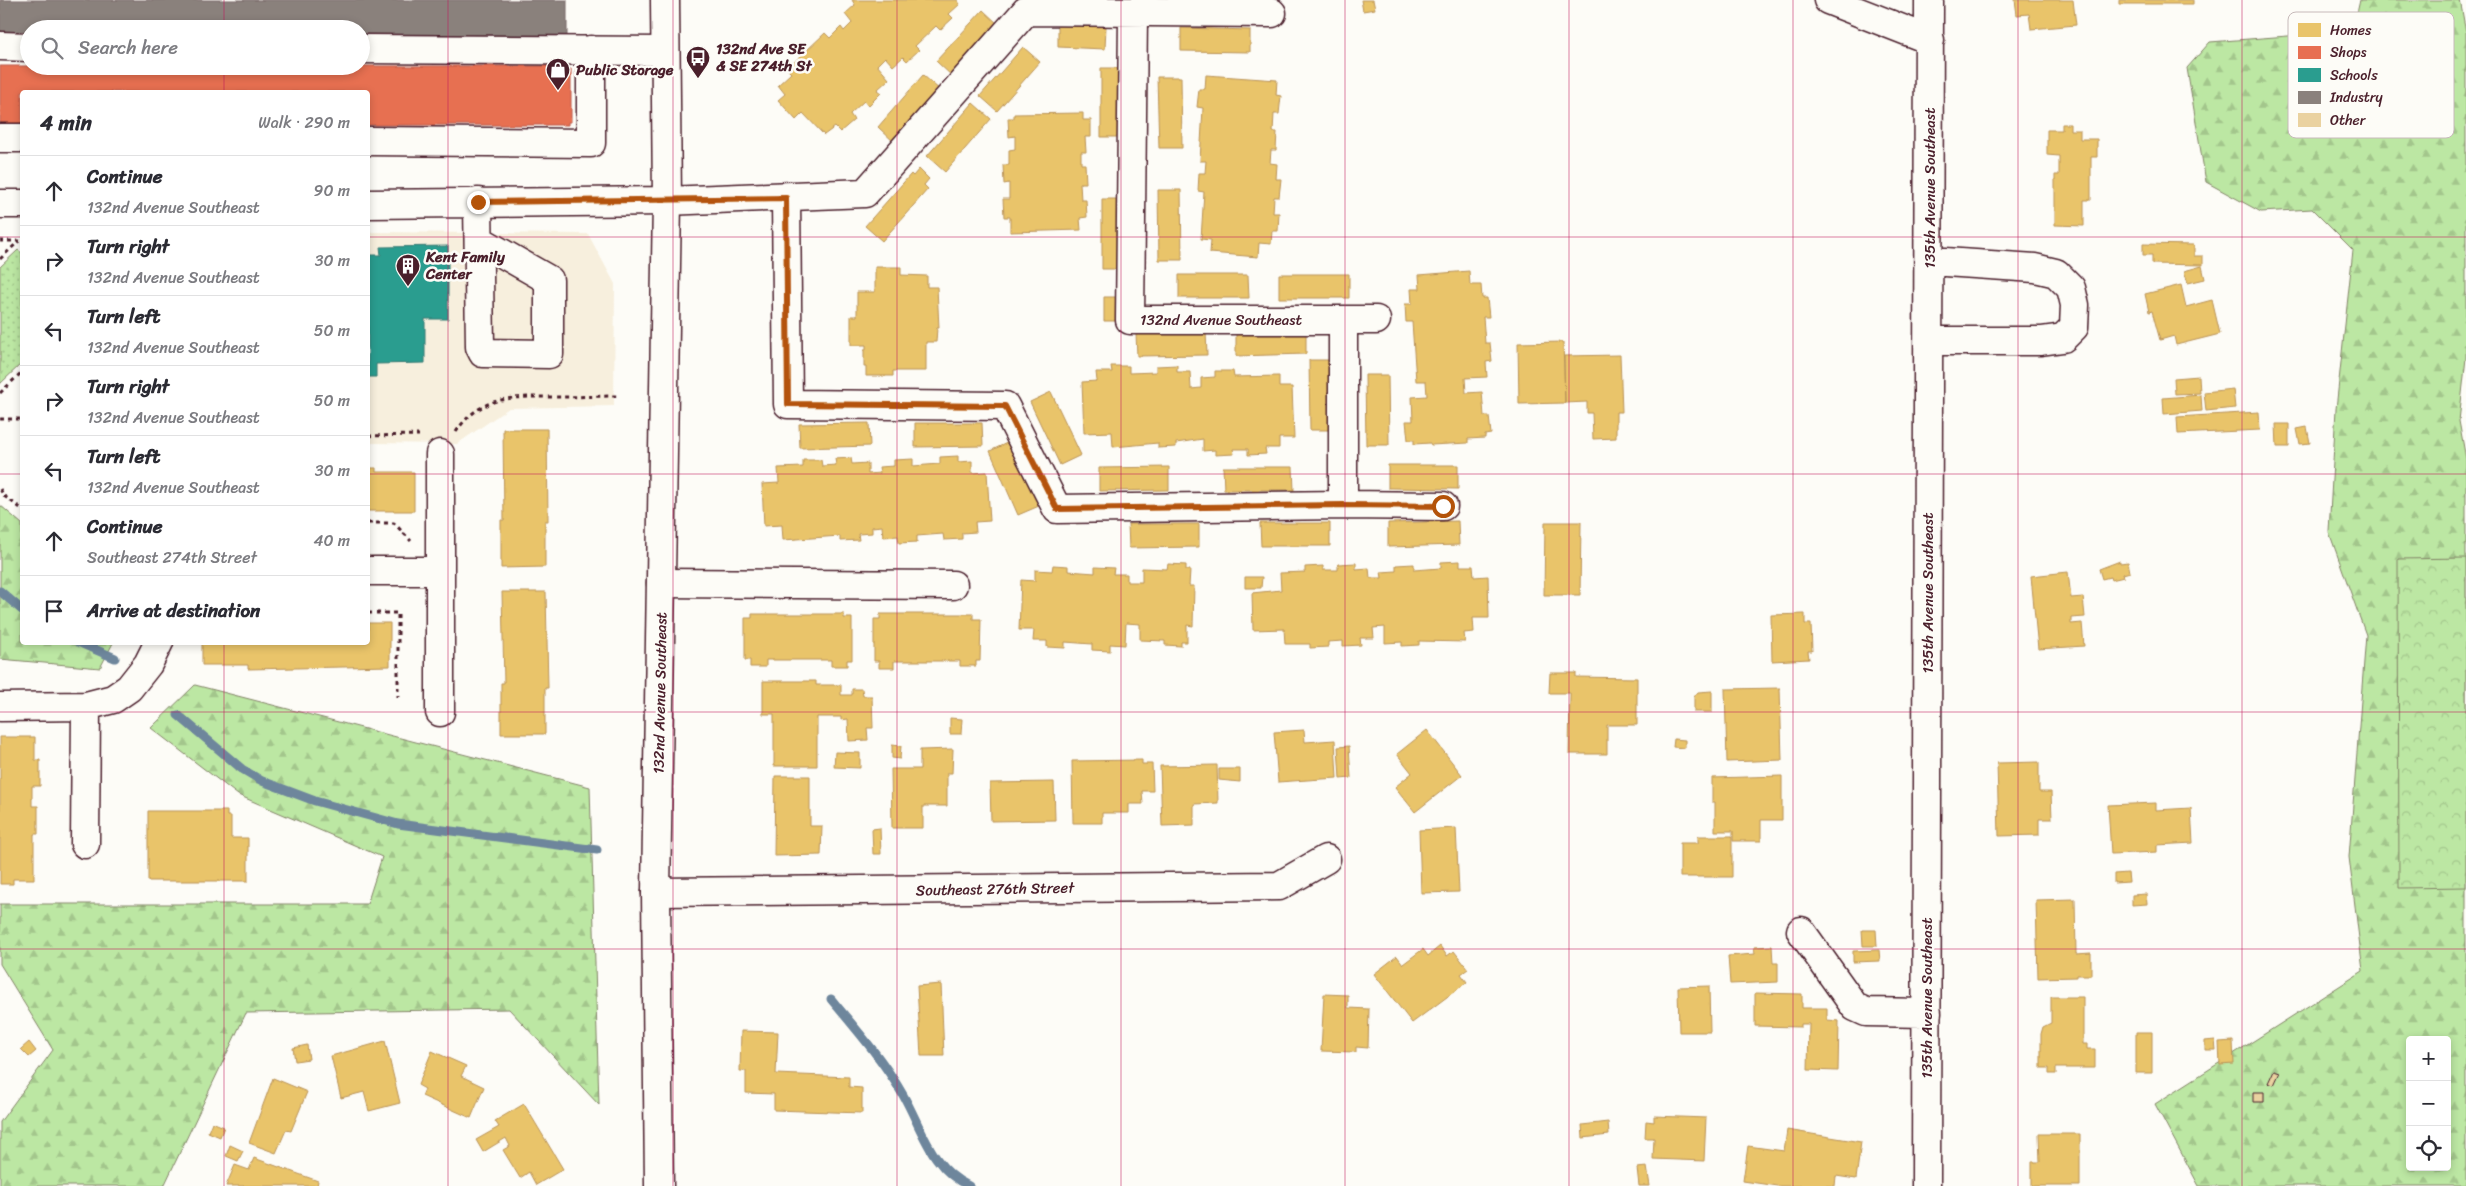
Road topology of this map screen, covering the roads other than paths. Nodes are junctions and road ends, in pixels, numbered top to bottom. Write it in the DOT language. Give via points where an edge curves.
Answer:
graph roads {
  1 [pos="665,0"];
  2 [pos="1828,0"];
  3 [pos="1929,0"];
  4 [pos="1026,6"];
  5 [pos="1272,13"];
  6 [pos="1133,14"];
  7 [pos="1930,40"];
  8 [pos="0,46"];
  9 [pos="20,47"];
  10 [pos="370,49"];
  11 [pos="591,50"];
  12 [pos="665,51"];
  13 [pos="0,138"];
  14 [pos="20,138"];
  15 [pos="370,141"];
  16 [pos="786,198"];
  17 [pos="667,201"];
  18 [pos="478,202"];
  19 [pos="0,204"];
  20 [pos="20,204"];
  21 [pos="370,204"];
  22 [pos="479,240"];
  23 [pos="1930,261"];
  24 [pos="1343,320"];
  25 [pos="1376,320"];
  26 [pos="1930,341"];
  27 [pos="440,441"];
  28 [pos="1344,505"];
  29 [pos="1443,506"];
  30 [pos="370,571"];
  31 [pos="440,571"];
  32 [pos="661,583"];
  33 [pos="953,585"];
  34 [pos="158,645"];
  35 [pos="86,706"];
  36 [pos="0,707"];
  37 [pos="440,712"];
  38 [pos="85,844"];
  39 [pos="1326,859"];
  40 [pos="656,892"];
  41 [pos="1801,931"];
  42 [pos="1927,1013"];
  43 [pos="659,1186"];
  44 [pos="1926,1186"];
  1 -- 12 [label="street, 132nd Avenue Southeast"];
  2 -- 7 [label="street"];
  3 -- 7 [label="street, 135th Avenue Southeast"];
  4 -- 6 [label="street"];
  4 -- 16 [label="street" via="865,193"];
  5 -- 6 [label="street"];
  6 -- 24 [label="street, 132nd Avenue Southeast" via="1130,320"];
  7 -- 23 [label="street, 135th Avenue Southeast"];
  8 -- 9 [label="street"];
  10 -- 11 [label="street"];
  11 -- 12 [label="street"];
  11 -- 15 [label="street" via="591,142"];
  12 -- 17 [label="street, 132nd Avenue Southeast"];
  13 -- 14 [label="street"];
  16 -- 17 [label="street"];
  16 -- 28 [label="street" via="788,404 1005,406 1057,509"];
  17 -- 18 [label="street"];
  17 -- 32 [label="street, 132nd Avenue Southeast"];
  18 -- 21 [label="street"];
  18 -- 22 [label="street"];
  19 -- 20 [label="street"];
  23 -- 26 [label="street, 135th Avenue Southeast"];
  23 -- 26 [label="street" via="2034,268 2056,273 2071,288 2075,304 2074,326 2064,338"];
  24 -- 25 [label="street"];
  24 -- 28 [label="street"];
  26 -- 42 [label="street, 135th Avenue Southeast"];
  27 -- 31 [label="street"];
  28 -- 29 [label="street"];
  30 -- 31 [label="street"];
  31 -- 37 [label="street"];
  32 -- 33 [label="street"];
  32 -- 40 [label="street, 132nd Avenue Southeast"];
  34 -- 35 [label="street" via="148,664 129,688 113,699"];
  35 -- 36 [label="street"];
  35 -- 38 [label="street"];
  39 -- 40 [label="street, Southeast 276th Street" via="1279,886"];
  40 -- 43 [label="street, 132nd Avenue Southeast"];
  41 -- 42 [label="street" via="1855,1007 1866,1012"];
  42 -- 44 [label="street, 135th Avenue Southeast"];
}
